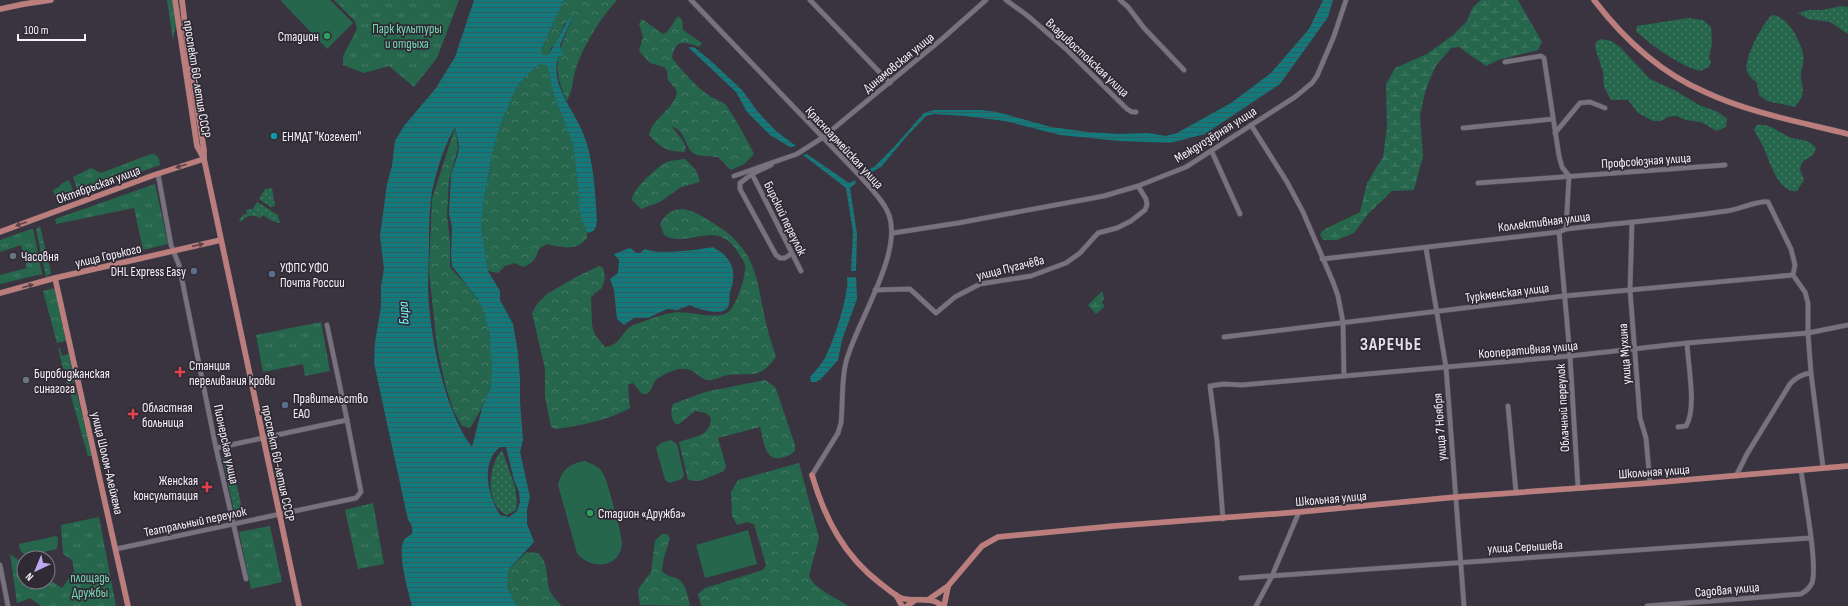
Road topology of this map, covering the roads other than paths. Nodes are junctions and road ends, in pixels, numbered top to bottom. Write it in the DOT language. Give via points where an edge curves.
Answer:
graph roads {
  1 [pos="51,0"];
  2 [pos="175,0"];
  3 [pos="182,0"];
  4 [pos="691,0"];
  5 [pos="810,0"];
  6 [pos="986,0"];
  7 [pos="1006,0"];
  8 [pos="1120,0"];
  9 [pos="1346,0"];
  10 [pos="1594,0"];
  11 [pos="24,2"];
  12 [pos="0,9"];
  13 [pos="1505,62"];
  14 [pos="1184,70"];
  15 [pos="890,83"];
  16 [pos="1605,108"];
  17 [pos="1136,112"];
  18 [pos="1553,119"];
  19 [pos="1251,125"];
  20 [pos="1464,128"];
  21 [pos="1556,132"];
  22 [pos="1848,134"];
  23 [pos="822,138"];
  24 [pos="1212,152"];
  25 [pos="796,154"];
  26 [pos="204,159"];
  27 [pos="1725,165"];
  28 [pos="158,174"];
  29 [pos="752,174"];
  30 [pos="734,176"];
  31 [pos="1570,176"];
  32 [pos="1478,183"];
  33 [pos="1138,186"];
  34 [pos="1240,214"];
  35 [pos="1632,222"];
  36 [pos="1566,229"];
  37 [pos="0,232"];
  38 [pos="893,232"];
  39 [pos="1559,232"];
  40 [pos="221,240"];
  41 [pos="1426,248"];
  42 [pos="174,251"];
  43 [pos="791,254"];
  44 [pos="1322,259"];
  45 [pos="801,271"];
  46 [pos="1793,275"];
  47 [pos="55,278"];
  48 [pos="875,290"];
  49 [pos="1630,290"];
  50 [pos="0,294"];
  51 [pos="1564,296"];
  52 [pos="1437,312"];
  53 [pos="1343,322"];
  54 [pos="327,325"];
  55 [pos="1848,325"];
  56 [pos="1808,333"];
  57 [pos="1224,337"];
  58 [pos="1687,343"];
  59 [pos="1635,350"];
  60 [pos="1570,356"];
  61 [pos="1446,367"];
  62 [pos="1811,373"];
  63 [pos="1344,376"];
  64 [pos="1508,406"];
  65 [pos="348,420"];
  66 [pos="1678,427"];
  67 [pos="263,439"];
  68 [pos="216,448"];
  69 [pos="1848,466"];
  70 [pos="1823,468"];
  71 [pos="1802,470"];
  72 [pos="812,475"];
  73 [pos="1736,476"];
  74 [pos="1650,483"];
  75 [pos="1578,487"];
  76 [pos="1516,492"];
  77 [pos="1456,497"];
  78 [pos="1299,512"];
  79 [pos="279,515"];
  80 [pos="1224,519"];
  81 [pos="233,524"];
  82 [pos="1810,538"];
  83 [pos="116,549"];
  84 [pos="1462,561"];
  85 [pos="0,565"];
  86 [pos="1272,576"];
  87 [pos="1241,578"];
  88 [pos="246,579"];
  89 [pos="948,586"];
  90 [pos="896,595"];
  91 [pos="928,600"];
  92 [pos="914,601"];
  93 [pos="8,606"];
  94 [pos="128,606"];
  95 [pos="299,606"];
  96 [pos="902,606"];
  97 [pos="907,606"];
  98 [pos="943,606"];
  99 [pos="1256,606"];
  100 [pos="1464,606"];
  101 [pos="1647,606"];
  1 -- 11 [label="main road"];
  2 -- 26 [label="main road, проспект 60-летия СССР" via="197,146"];
  3 -- 26 [label="main road, проспект 60-летия СССР"];
  4 -- 23 [label="street, Красноармейская улица"];
  5 -- 15 [label="street"];
  6 -- 15 [label="street, Динамовская улица"];
  7 -- 17 [label="street, Владивостокская улица" via="1066,49 1127,109"];
  8 -- 14 [label="street"];
  9 -- 19 [label="street, Междуозёрная улица" via="1334,36 1312,83"];
  10 -- 22 [label="main road" via="1608,18 1656,64 1698,89 1733,104"];
  11 -- 12 [label="main road"];
  13 -- 18 [label="street" via="1541,56 1544,58"];
  15 -- 23 [label="street, Динамовская улица"];
  16 -- 21 [label="street" via="1590,102 1580,103"];
  18 -- 20 [label="street"];
  18 -- 21 [label="street"];
  19 -- 24 [label="street, Междуозёрная улица"];
  19 -- 44 [label="street" via="1303,212"];
  21 -- 31 [label="street" via="1558,156 1562,167"];
  23 -- 25 [label="street, Динамовская улица"];
  23 -- 38 [label="street, Красноармейская улица" via="876,195 889,216"];
  24 -- 33 [label="street, Междуозёрная улица" via="1182,169"];
  24 -- 34 [label="street"];
  25 -- 29 [label="street, Бирский переулок"];
  25 -- 30 [label="street"];
  26 -- 28 [label="main road, Октябрьская улица, one-way"];
  26 -- 40 [label="main road, проспект 60-летия СССР"];
  27 -- 31 [label="street, Профсоюзная улица"];
  28 -- 37 [label="main road, Октябрьская улица, one-way"];
  28 -- 42 [label="street, Пионерская улица"];
  29 -- 43 [label="street, Бирский переулок"];
  29 -- 43 [label="street" via="740,183 740,189 776,255 785,258"];
  31 -- 32 [label="street, Профсоюзная улица"];
  31 -- 36 [label="street"];
  33 -- 38 [label="street, Междуозёрная улица" via="1044,208"];
  33 -- 48 [label="street, улица Пугачёва" via="1146,199 1145,210 1124,224 1098,233 1080,253 1066,263 1030,276 980,284 955,297 936,312 910,290"];
  35 -- 36 [label="street, Коллективная улица"];
  35 -- 46 [label="street, Коллективная улица" via="1739,210 1764,201 1768,202 1791,249 1795,265"];
  35 -- 49 [label="street, улица Мухина"];
  36 -- 39 [label="street, Коллективная улица"];
  38 -- 48 [label="street, Красноармейская улица" via="890,249"];
  39 -- 41 [label="street, Коллективная улица"];
  39 -- 51 [label="street, Облачный переулок"];
  42 -- 40 [label="main road, улица Горького, one-way"];
  40 -- 67 [label="main road, проспект 60-летия СССР"];
  41 -- 44 [label="street, Коллективная улица"];
  41 -- 52 [label="street, улица 7 Ноября"];
  42 -- 47 [label="main road, улица Горького"];
  42 -- 68 [label="street, Пионерская улица"];
  43 -- 45 [label="street, Бирский переулок"];
  44 -- 53 [label="street" via="1338,296"];
  46 -- 49 [label="street, Туркменская улица"];
  46 -- 56 [label="street" via="1805,292 1808,303"];
  50 -- 47 [label="main road, улица Горького, one-way"];
  47 -- 83 [label="main road, улица Шолом-Алейхема"];
  48 -- 72 [label="street, Красноармейская улица" via="845,364 838,433"];
  49 -- 51 [label="street, Туркменская улица"];
  49 -- 59 [label="street, улица Мухина"];
  51 -- 52 [label="street, Туркменская улица"];
  51 -- 60 [label="street, Облачный переулок"];
  52 -- 53 [label="street, Туркменская улица"];
  52 -- 61 [label="street, улица 7 Ноября"];
  53 -- 57 [label="street, Туркменская улица"];
  53 -- 63 [label="street"];
  54 -- 65 [label="street"];
  55 -- 56 [label="street, Кооперативная улица"];
  56 -- 58 [label="street, Кооперативная улица"];
  56 -- 62 [label="street"];
  58 -- 59 [label="street, Кооперативная улица"];
  58 -- 66 [label="street" via="1693,404 1686,426"];
  59 -- 60 [label="street, Кооперативная улица"];
  59 -- 74 [label="street, улица Мухина" via="1640,418 1646,438"];
  60 -- 61 [label="street, Кооперативная улица"];
  60 -- 75 [label="street, Облачный переулок"];
  61 -- 63 [label="street, Кооперативная улица"];
  61 -- 77 [label="street, улица 7 Ноября"];
  62 -- 70 [label="street"];
  62 -- 73 [label="street" via="1796,378 1790,384 1750,448"];
  63 -- 80 [label="street, Кооперативная улица" via="1210,386"];
  64 -- 76 [label="street"];
  65 -- 67 [label="street"];
  65 -- 79 [label="street, Театральный переулок" via="361,492 356,498"];
  67 -- 68 [label="street"];
  67 -- 79 [label="main road, проспект 60-летия СССР"];
  68 -- 81 [label="street, Пионерская улица"];
  69 -- 70 [label="main road, Школьная улица"];
  70 -- 71 [label="main road, Школьная улица"];
  71 -- 73 [label="main road, Школьная улица"];
  71 -- 82 [label="street"];
  72 -- 90 [label="main road" via="828,518 844,546 864,571"];
  73 -- 74 [label="main road, Школьная улица"];
  74 -- 75 [label="main road, Школьная улица"];
  75 -- 76 [label="main road, Школьная улица"];
  76 -- 77 [label="main road, Школьная улица"];
  77 -- 78 [label="main road, Школьная улица"];
  77 -- 84 [label="street, улица 7 Ноября"];
  78 -- 80 [label="main road, Школьная улица"];
  78 -- 86 [label="street"];
  79 -- 81 [label="street, Театральный переулок"];
  79 -- 95 [label="main road, проспект 60-летия СССР"];
  80 -- 89 [label="main road, Школьная улица" via="998,536 982,546"];
  81 -- 83 [label="street, Театральный переулок"];
  81 -- 88 [label="street, Пионерская улица"];
  82 -- 84 [label="street, улица Серышева"];
  82 -- 101 [label="street, Садовая улица" via="1814,563 1812,582 1808,591 1801,594"];
  83 -- 94 [label="main road, улица Шолом-Алейхема"];
  84 -- 86 [label="street, улица Серышева"];
  84 -- 100 [label="street, улица 7 Ноября"];
  85 -- 93 [label="street"];
  86 -- 87 [label="street, улица Серышева"];
  86 -- 99 [label="street"];
  89 -- 91 [label="main road"];
  89 -- 98 [label="main road"];
  90 -- 92 [label="main road"];
  90 -- 96 [label="main road"];
  91 -- 92 [label="main road"];
  91 -- 98 [label="main road"];
  92 -- 97 [label="main road"];
}
